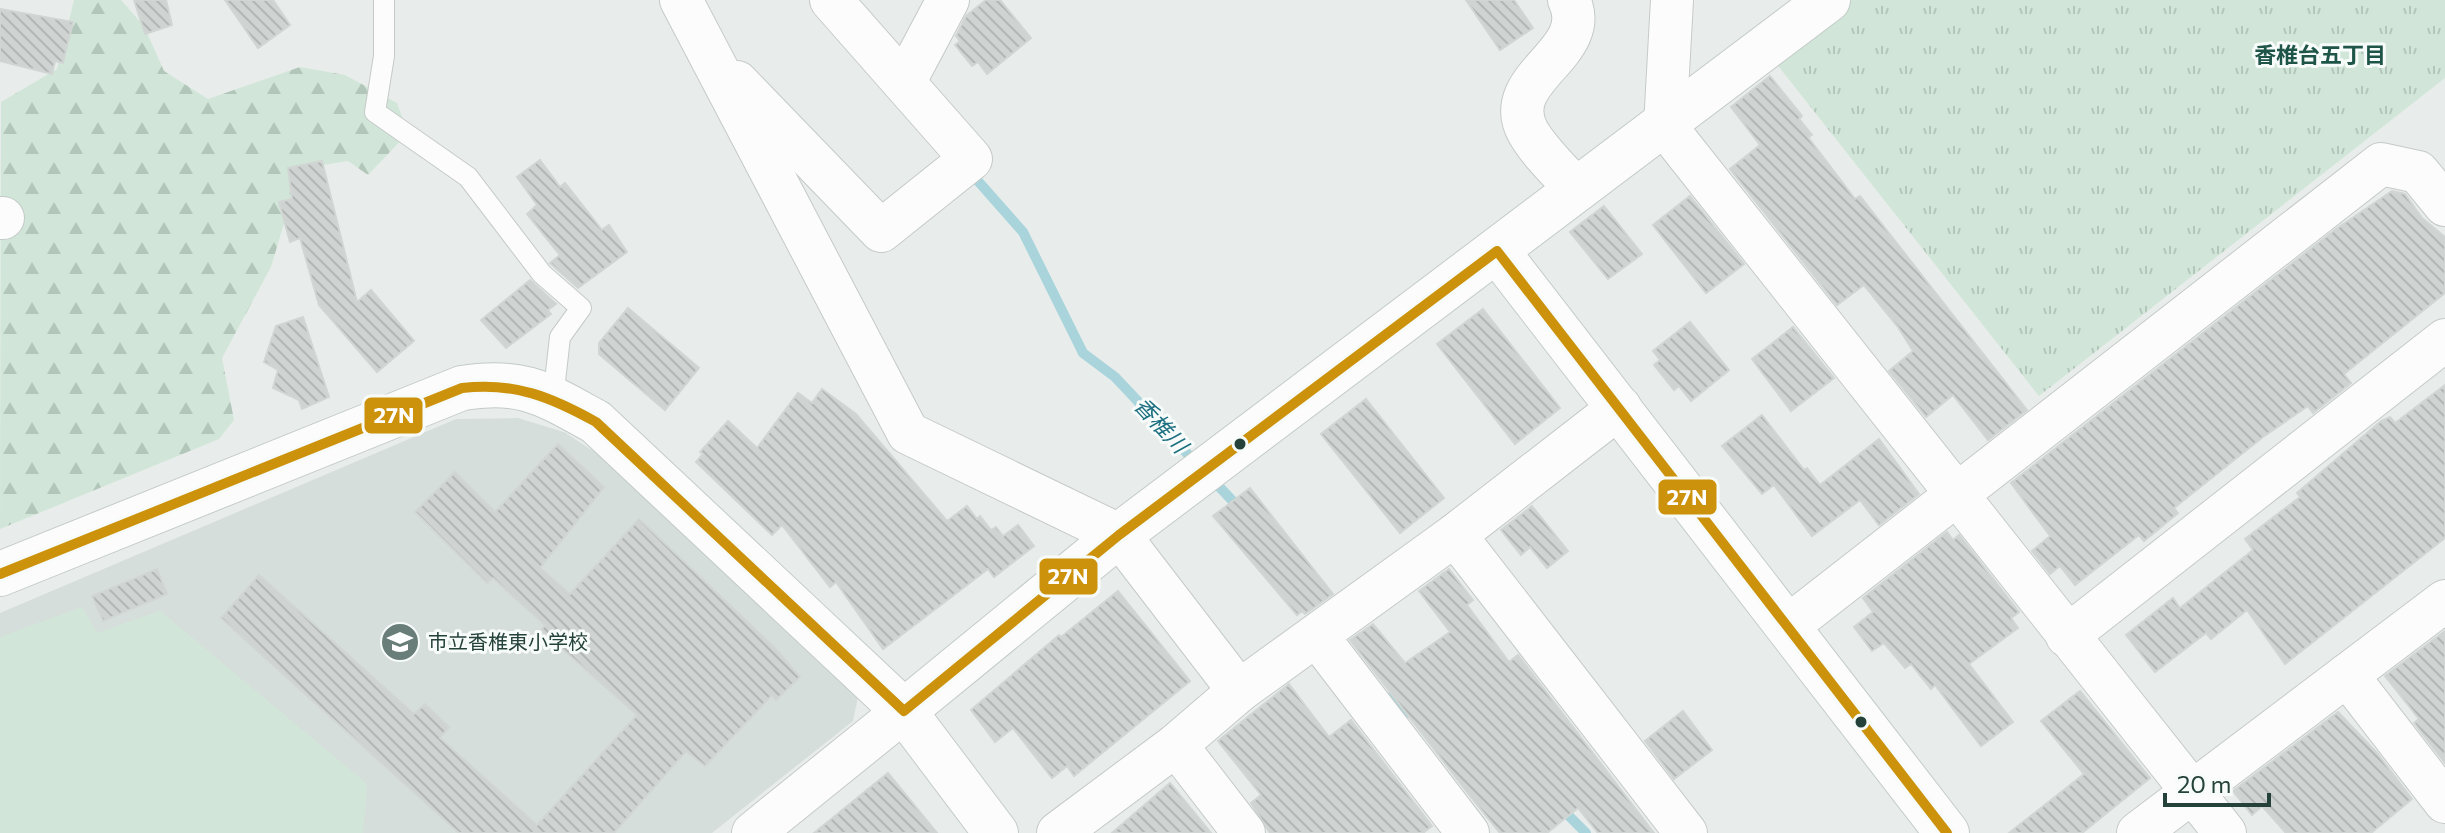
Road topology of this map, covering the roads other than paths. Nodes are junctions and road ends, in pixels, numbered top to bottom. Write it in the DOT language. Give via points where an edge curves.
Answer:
graph roads {
  1 [pos="384,0"];
  2 [pos="681,0"];
  3 [pos="831,0"];
  4 [pos="948,0"];
  5 [pos="1569,0"];
  6 [pos="1672,0"];
  7 [pos="1828,0"];
  8 [pos="702,46"];
  9 [pos="905,81"];
  10 [pos="1665,126"];
  11 [pos="1577,190"];
  12 [pos="2445,205"];
  13 [pos="1497,251"];
  14 [pos="2445,340"];
  15 [pos="553,399"];
  16 [pos="1620,407"];
  17 [pos="1957,494"];
  18 [pos="1119,535"];
  19 [pos="1455,535"];
  20 [pos="0,574"];
  21 [pos="2445,601"];
  22 [pos="1788,626"];
  23 [pos="1317,636"];
  24 [pos="2067,636"];
  25 [pos="2347,675"];
  26 [pos="1239,691"];
  27 [pos="904,711"];
  28 [pos="1176,745"];
  29 [pos="2193,791"];
  30 [pos="2445,802"];
  31 [pos="753,833"];
  32 [pos="996,833"];
  33 [pos="1058,833"];
  34 [pos="1244,833"];
  35 [pos="1468,833"];
  36 [pos="1686,833"];
  37 [pos="1947,833"];
  38 [pos="2138,833"];
  39 [pos="2225,833"];
  1 -- 15 [label="lane" via="384,56 375,112 468,177 542,274 581,308 560,337"];
  2 -- 8 [label="street"];
  3 -- 9 [label="street"];
  4 -- 9 [label="street"];
  5 -- 11 [label="street" via="1575,12 1570,41 1530,84 1521,109 1528,131"];
  6 -- 10 [label="street"];
  7 -- 10 [label="street"];
  8 -- 9 [label="street" via="881,231 971,159"];
  8 -- 18 [label="street" via="908,433"];
  10 -- 11 [label="street"];
  10 -- 17 [label="street"];
  11 -- 13 [label="street"];
  12 -- 17 [label="street" via="2418,172 2381,164"];
  13 -- 16 [label="street"];
  13 -- 18 [label="street"];
  14 -- 24 [label="street"];
  15 -- 20 [label="street" via="537,390 495,382 462,388"];
  15 -- 27 [label="street" via="596,422"];
  16 -- 19 [label="street"];
  16 -- 22 [label="street"];
  17 -- 22 [label="street"];
  17 -- 24 [label="street"];
  18 -- 26 [label="street"];
  18 -- 27 [label="street"];
  19 -- 23 [label="street"];
  19 -- 36 [label="street"];
  21 -- 25 [label="street"];
  22 -- 37 [label="street"];
  23 -- 26 [label="street"];
  23 -- 35 [label="street"];
  24 -- 29 [label="street"];
  25 -- 29 [label="street"];
  25 -- 30 [label="street"];
  26 -- 28 [label="street"];
  27 -- 31 [label="street"];
  27 -- 32 [label="street"];
  28 -- 33 [label="street"];
  28 -- 34 [label="street"];
  29 -- 38 [label="street"];
  29 -- 39 [label="street"];
}
